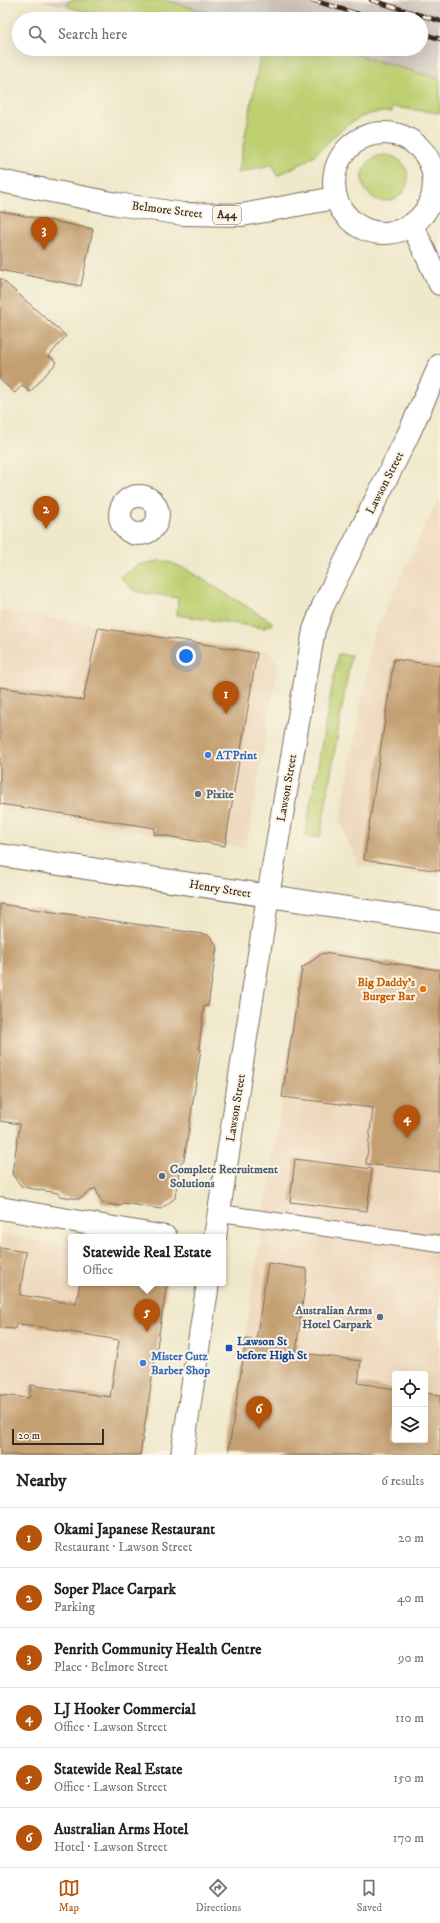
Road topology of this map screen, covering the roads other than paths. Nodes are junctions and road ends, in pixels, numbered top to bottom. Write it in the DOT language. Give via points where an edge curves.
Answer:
graph roads {
  1 [pos="434,160"];
  2 [pos="0,181"];
  3 [pos="335,198"];
  4 [pos="412,225"];
  5 [pos="440,284"];
  6 [pos="440,365"];
  7 [pos="0,855"];
  8 [pos="268,896"];
  9 [pos="440,922"];
  10 [pos="0,1208"];
  11 [pos="220,1213"];
  12 [pos="149,1234"];
  13 [pos="216,1234"];
  14 [pos="440,1244"];
  15 [pos="208,1286"];
  16 [pos="182,1455"];
  1 -- 3 [label="main road" via="405,138 389,133 373,134 358,140 344,151 336,165 333,182"];
  1 -- 4 [label="main road" via="434,189 430,203"];
  2 -- 3 [label="main road, Belmore Street / A44" via="182,214 242,215"];
  3 -- 4 [label="main road" via="342,212 353,223 367,230 382,234"];
  4 -- 5 [label="main road"];
  6 -- 8 [label="main road, Lawson Street" via="317,618"];
  7 -- 8 [label="main road, Henry Street"];
  8 -- 9 [label="main road, Henry Street"];
  8 -- 11 [label="main road, Lawson Street"];
  10 -- 12 [label="main road"];
  11 -- 13 [label="main road, Lawson Street"];
  11 -- 14 [label="lane"];
  15 -- 16 [label="main road"];
}
